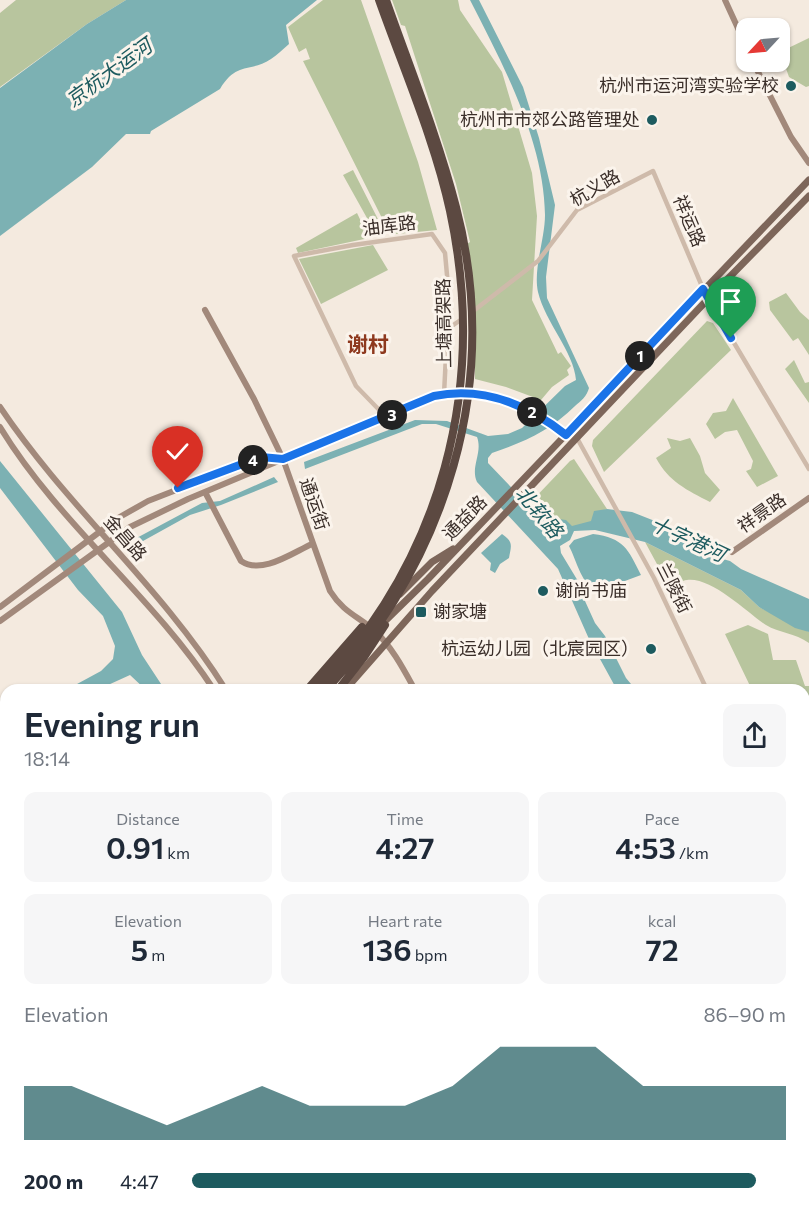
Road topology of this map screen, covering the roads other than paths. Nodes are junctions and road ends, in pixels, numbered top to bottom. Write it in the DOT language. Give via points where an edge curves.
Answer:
graph roads {
  1 [pos="379,0"];
  2 [pos="387,0"];
  3 [pos="725,0"];
  4 [pos="736,24"];
  5 [pos="758,72"];
  6 [pos="809,163"];
  7 [pos="653,171"];
  8 [pos="809,180"];
  9 [pos="809,196"];
  10 [pos="703,289"];
  11 [pos="708,299"];
  12 [pos="205,310"];
  13 [pos="449,328"];
  14 [pos="444,394"];
  15 [pos="0,407"];
  16 [pos="386,417"];
  17 [pos="0,427"];
  18 [pos="566,435"];
  19 [pos="577,438"];
  20 [pos="283,459"];
  21 [pos="809,469"];
  22 [pos="205,492"];
  23 [pos="809,498"];
  24 [pos="100,533"];
  25 [pos="90,540"];
  26 [pos="110,542"];
  27 [pos="312,544"];
  28 [pos="460,544"];
  29 [pos="99,550"];
  30 [pos="732,552"];
  31 [pos="408,567"];
  32 [pos="392,606"];
  33 [pos="0,607"];
  34 [pos="0,621"];
  35 [pos="367,625"];
  36 [pos="375,631"];
  37 [pos="386,642"];
  38 [pos="209,684"];
  39 [pos="222,684"];
  40 [pos="311,684"];
  41 [pos="311,684"];
  42 [pos="321,684"];
  43 [pos="321,684"];
  44 [pos="331,684"];
  45 [pos="343,684"];
  46 [pos="351,684"];
  47 [pos="411,684"];
  48 [pos="703,684"];
  1 -- 31 [label="highway, 上塘高架路" via="450,209 462,285 464,333 458,417 434,507"];
  2 -- 32 [label="highway, 上塘高架路" via="457,208 472,332 465,421 455,461 424,549"];
  3 -- 4 [label="street"];
  5 -- 6 [label="street" via="791,137"];
  7 -- 10 [label="street, 祥运路"];
  7 -- 13 [label="street, 杭义路" via="577,210 538,261"];
  8 -- 10 [label="main road, 通益路"];
  9 -- 11 [label="main road, 通益路"];
  10 -- 11 [label="street, 祥运路"];
  10 -- 18 [label="main road, 通益路"];
  11 -- 19 [label="main road, 通益路"];
  11 -- 21 [label="street, 祥运路"];
  12 -- 20 [label="street, 通运街"];
  13 -- 14 [label="street, 油库路"];
  13 -- 16 [label="street, 油库路" via="445,253 432,234 294,256 356,386"];
  14 -- 16 [label="street"];
  14 -- 18 [label="street" via="499,397 525,408"];
  15 -- 24 [label="street, 金昌路" via="28,448"];
  16 -- 20 [label="street"];
  17 -- 25 [label="street, 金昌路" via="54,500"];
  18 -- 28 [label="main road, 通益路"];
  19 -- 37 [label="main road, 通益路"];
  19 -- 48 [label="street, 兰陵街" via="672,613"];
  20 -- 22 [label="street"];
  20 -- 24 [label="street" via="261,457 178,488 128,512"];
  20 -- 27 [label="street, 通运街"];
  22 -- 26 [label="street" via="130,528"];
  22 -- 27 [label="street" via="241,561 249,566 261,567"];
  23 -- 30 [label="street, 祥景路"];
  24 -- 25 [label="street"];
  24 -- 26 [label="street, 金昌路"];
  25 -- 29 [label="street, 金昌路"];
  25 -- 33 [label="street"];
  26 -- 29 [label="street"];
  26 -- 39 [label="street, 金昌路"];
  27 -- 35 [label="street, 通运街" via="339,606"];
  28 -- 35 [label="main road" via="432,562"];
  28 -- 36 [label="main road, 通益路"];
  29 -- 34 [label="street"];
  29 -- 38 [label="street, 金昌路" via="151,608"];
  31 -- 40 [label="highway" via="353,639"];
  31 -- 42 [label="highway, 上塘高架路" via="353,650"];
  32 -- 44 [label="highway, 上塘高架路"];
  32 -- 45 [label="highway" via="376,640"];
  35 -- 36 [label="street, 通运街"];
  35 -- 41 [label="main road"];
  36 -- 37 [label="street, 通运街"];
  36 -- 43 [label="main road, 通益路"];
  37 -- 46 [label="main road, 通益路"];
  37 -- 47 [label="street, 通运街"];
}
